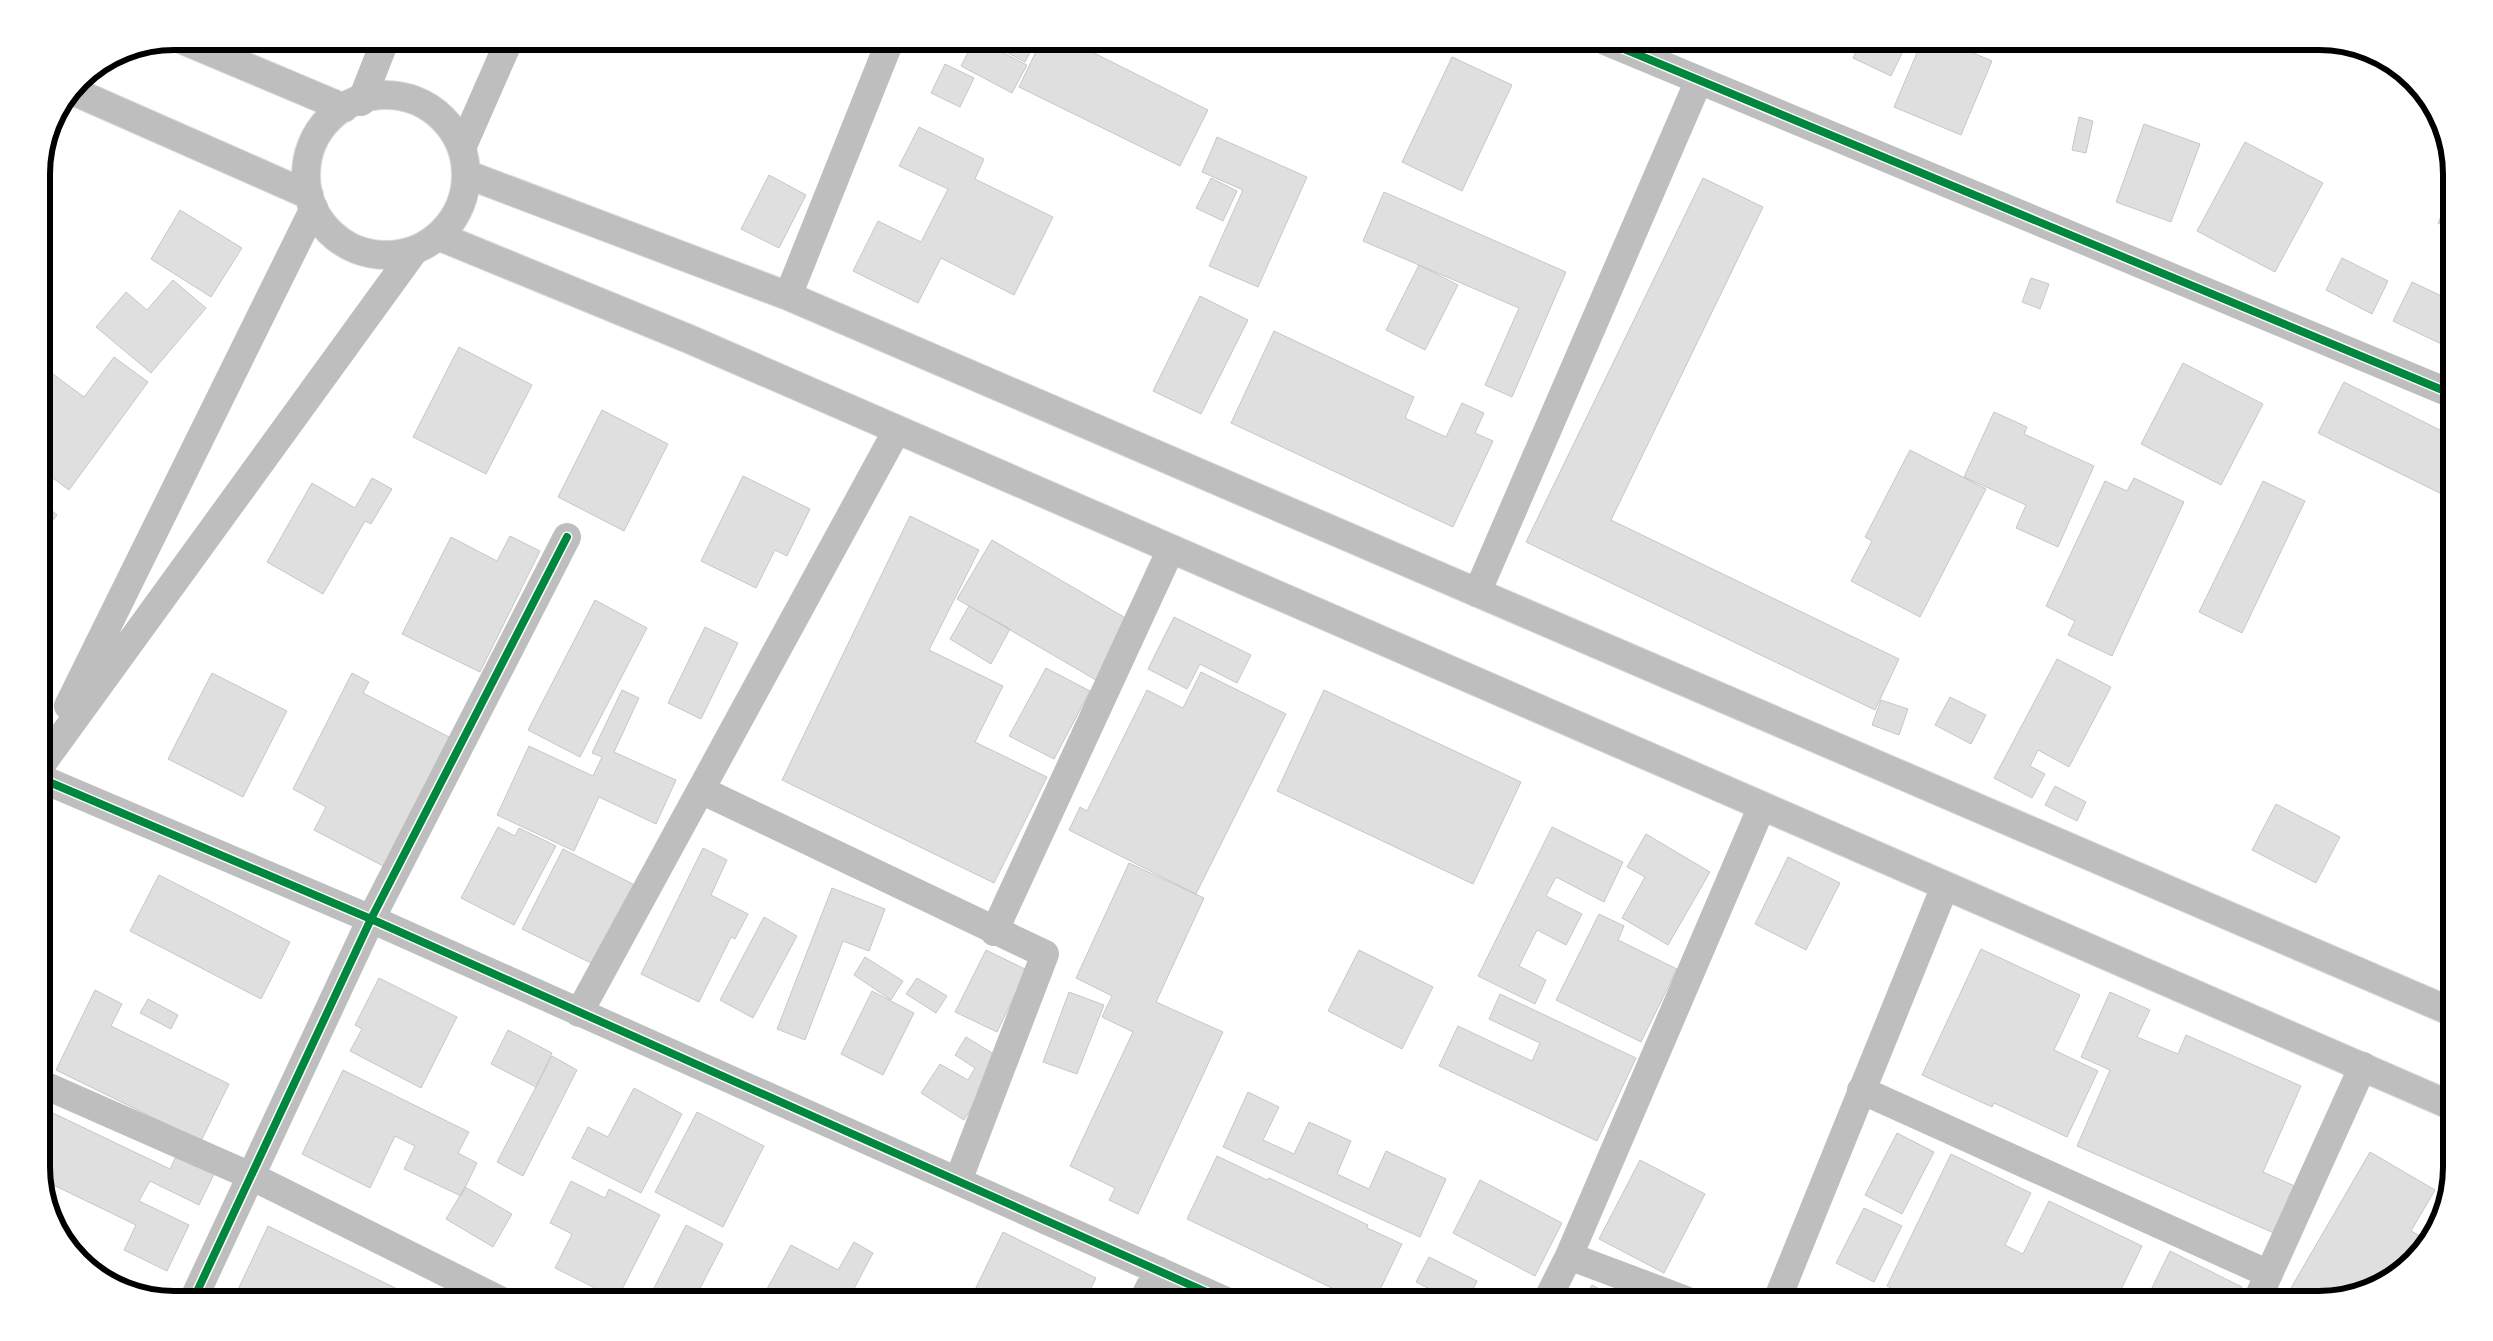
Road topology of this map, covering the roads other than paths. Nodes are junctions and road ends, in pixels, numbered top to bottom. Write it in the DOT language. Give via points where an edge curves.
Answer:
graph roads {
  1 [pos="209,50"];
  2 [pos="380,50"];
  3 [pos="505,50"];
  4 [pos="886,50"];
  5 [pos="1627,50"];
  6 [pos="1699,80"];
  7 [pos="80,94"];
  8 [pos="353,105"];
  9 [pos="462,148"];
  10 [pos="466,174"];
  11 [pos="311,201"];
  12 [pos="438,236"];
  13 [pos="415,250"];
  14 [pos="788,296"];
  15 [pos="2443,390"];
  16 [pos="897,430"];
  17 [pos="568,537"];
  18 [pos="1171,549"];
  19 [pos="1477,593"];
  20 [pos="50,742"];
  21 [pos="50,753"];
  22 [pos="50,782"];
  23 [pos="701,790"];
  24 [pos="1762,806"];
  25 [pos="1945,886"];
  26 [pos="371,919"];
  27 [pos="994,932"];
  28 [pos="2443,1008"];
  29 [pos="579,1012"];
  30 [pos="2362,1066"];
  31 [pos="50,1088"];
  32 [pos="1861,1090"];
  33 [pos="2443,1102"];
  34 [pos="251,1176"];
  35 [pos="958,1181"];
  36 [pos="1569,1256"];
  37 [pos="1158,1270"];
  38 [pos="2268,1274"];
  39 [pos="197,1291"];
  40 [pos="482,1291"];
  41 [pos="1148,1291"];
  42 [pos="1204,1291"];
  43 [pos="1552,1291"];
  44 [pos="1662,1291"];
  45 [pos="1781,1291"];
  46 [pos="2261,1291"];
  1 -- 8 [label="street"];
  2 -- 8 [label="street"];
  3 -- 9 [label="street"];
  4 -- 14 [label="street"];
  5 -- 6 [label="street"];
  6 -- 15 [label="street"];
  6 -- 19 [label="street"];
  7 -- 11 [label="street"];
  8 -- 9 [label="street" via="377,95 404,96 429,106 449,124"];
  8 -- 11 [label="street" via="329,118 314,141 306,167"];
  9 -- 10 [label="street"];
  10 -- 12 [label="street" via="463,198 454,218"];
  10 -- 14 [label="street"];
  11 -- 13 [label="street" via="319,219 338,239 362,252 388,255"];
  11 -- 20 [label="street"];
  12 -- 13 [label="street"];
  12 -- 16 [label="street" via="689,339"];
  13 -- 21 [label="street"];
  14 -- 19 [label="street"];
  16 -- 18 [label="street"];
  16 -- 23 [label="street"];
  17 -- 26 [label="street"];
  18 -- 24 [label="street"];
  18 -- 27 [label="street"];
  19 -- 28 [label="street"];
  22 -- 26 [label="street"];
  23 -- 27 [label="street"];
  23 -- 29 [label="street"];
  24 -- 25 [label="street"];
  24 -- 36 [label="street"];
  25 -- 30 [label="street"];
  25 -- 32 [label="street"];
  26 -- 29 [label="street"];
  26 -- 34 [label="street"];
  27 -- 35 [label="street" via="1045,954"];
  29 -- 35 [label="street"];
  30 -- 33 [label="street"];
  30 -- 38 [label="street"];
  31 -- 34 [label="street"];
  32 -- 38 [label="street"];
  32 -- 45 [label="street"];
  34 -- 39 [label="street"];
  34 -- 40 [label="street"];
  35 -- 37 [label="street"];
  36 -- 43 [label="street"];
  36 -- 44 [label="street"];
  37 -- 41 [label="street"];
  37 -- 42 [label="street"];
  38 -- 46 [label="street"];
}
